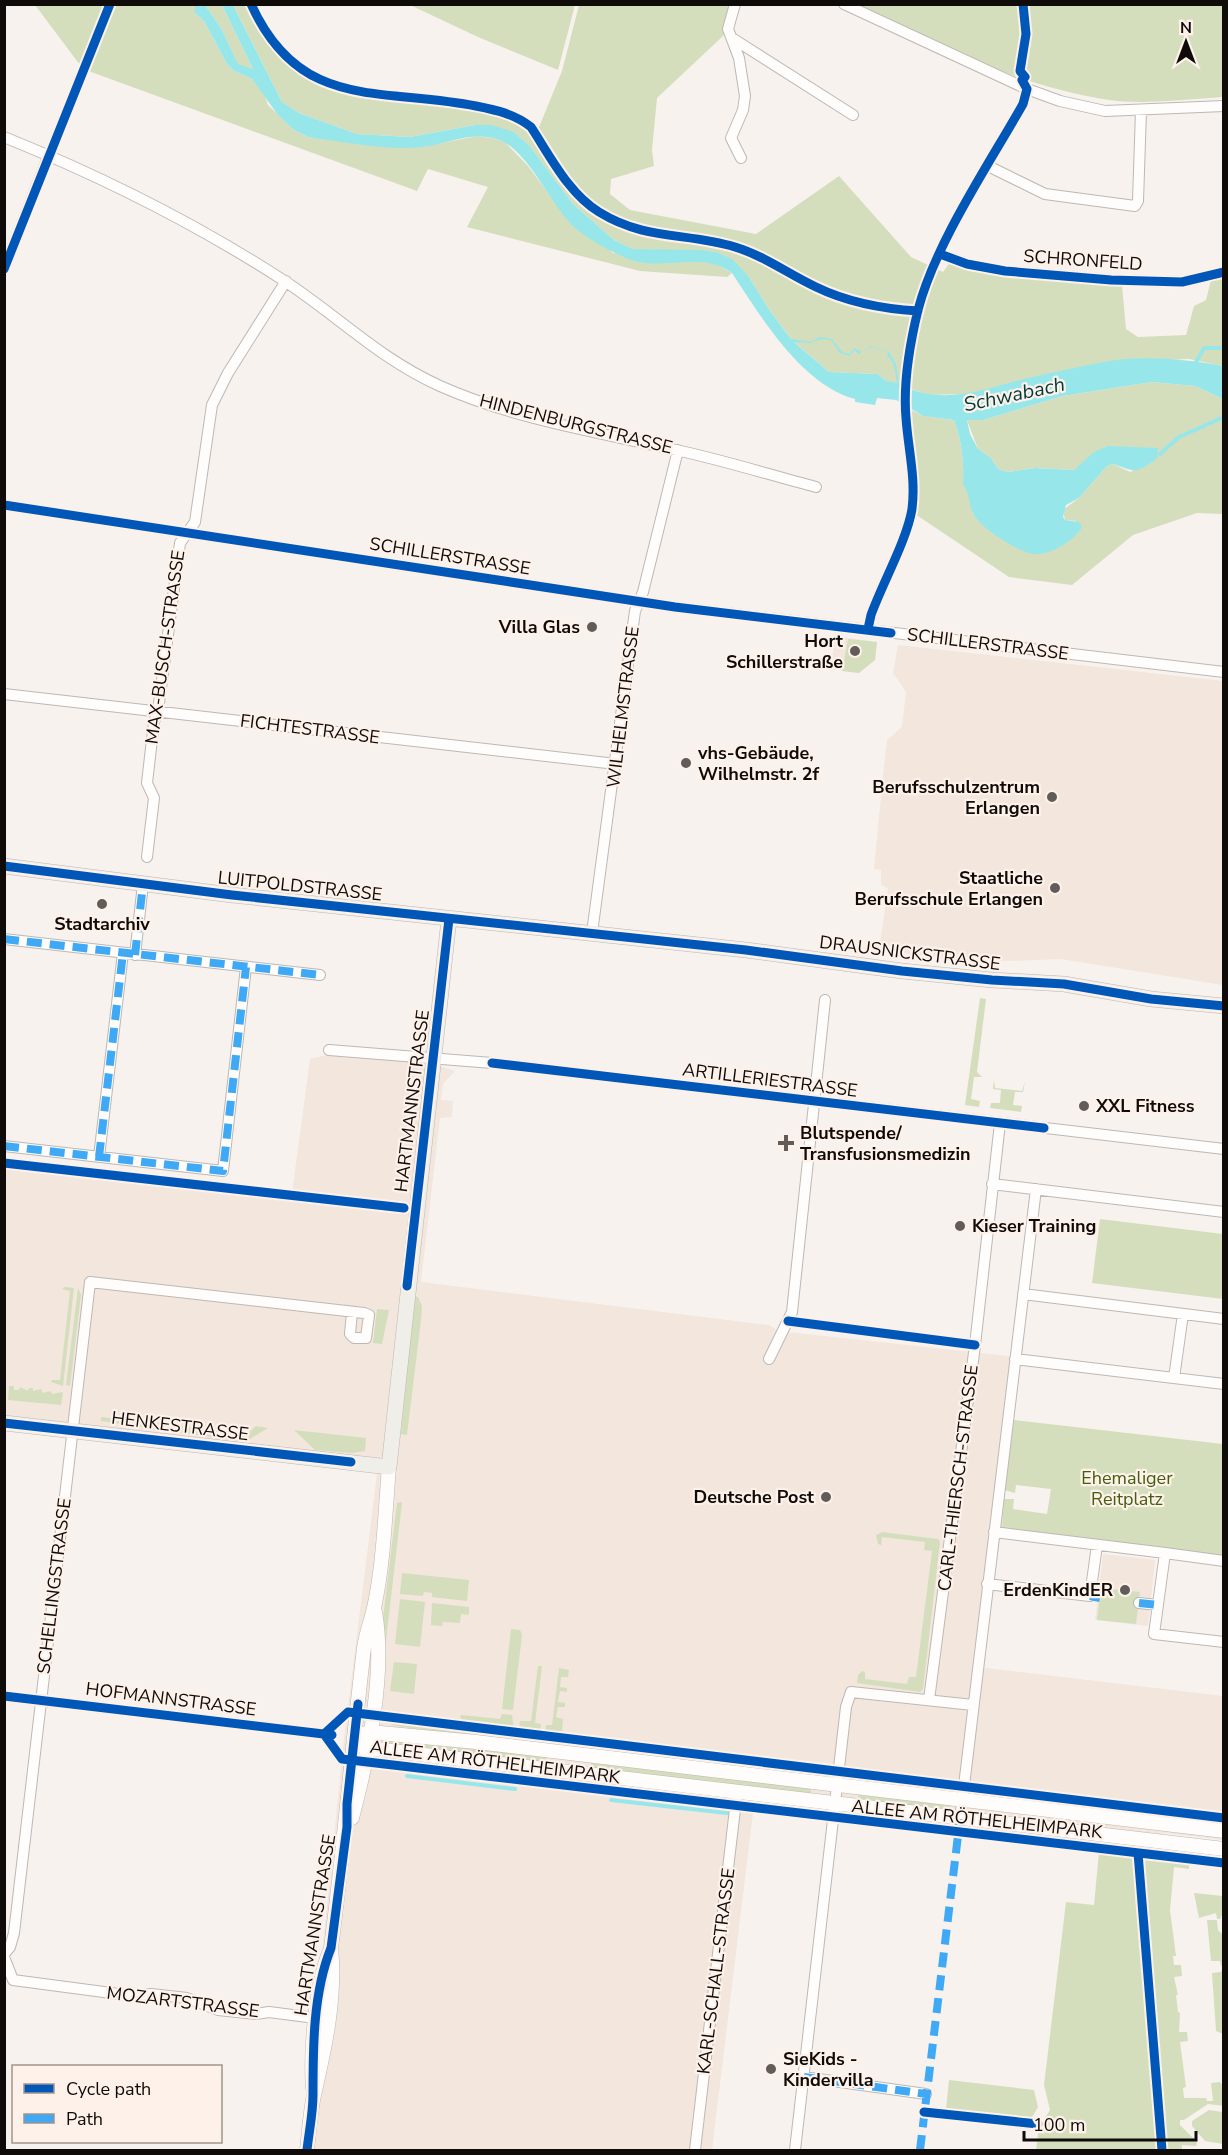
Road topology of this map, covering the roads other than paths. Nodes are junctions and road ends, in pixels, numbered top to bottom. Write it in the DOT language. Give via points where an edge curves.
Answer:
graph roads {
  1 [pos="735,4"];
  2 [pos="844,4"];
  3 [pos="732,38"];
  4 [pos="1027,89"];
  5 [pos="1224,106"];
  6 [pos="1141,111"];
  7 [pos="853,115"];
  8 [pos="4,137"];
  9 [pos="49,155"];
  10 [pos="741,158"];
  11 [pos="988,166"];
  12 [pos="940,254"];
  13 [pos="4,269"];
  14 [pos="1224,272"];
  15 [pos="285,282"];
  16 [pos="678,450"];
  17 [pos="816,487"];
  18 [pos="4,505"];
  19 [pos="186,533"];
  20 [pos="639,601"];
  21 [pos="868,629"];
  22 [pos="1224,672"];
  23 [pos="4,694"];
  24 [pos="158,711"];
  25 [pos="616,764"];
  26 [pos="147,857"];
  27 [pos="4,866"];
  28 [pos="143,884"];
  29 [pos="449,919"];
  30 [pos="592,933"];
  31 [pos="4,939"];
  32 [pos="123,953"];
  33 [pos="135,955"];
  34 [pos="246,967"];
  35 [pos="320,975"];
  36 [pos="825,1000"];
  37 [pos="1224,1006"];
  38 [pos="329,1050"];
  39 [pos="433,1059"];
  40 [pos="815,1102"];
  41 [pos="1000,1123"];
  42 [pos="4,1146"];
  43 [pos="1224,1149"];
  44 [pos="99,1157"];
  45 [pos="992,1184"];
  46 [pos="1036,1189"];
  47 [pos="1224,1212"];
  48 [pos="1023,1294"];
  49 [pos="352,1312"];
  50 [pos="1183,1314"];
  51 [pos="1224,1319"];
  52 [pos="769,1359"];
  53 [pos="1015,1359"];
  54 [pos="1174,1378"];
  55 [pos="1224,1384"];
  56 [pos="4,1423"];
  57 [pos="73,1430"];
  58 [pos="389,1467"];
  59 [pos="994,1532"];
  60 [pos="1096,1545"];
  61 [pos="1165,1553"];
  62 [pos="1224,1561"];
  63 [pos="987,1584"];
  64 [pos="1139,1603"];
  65 [pos="1158,1605"];
  66 [pos="374,1608"];
  67 [pos="1224,1642"];
  68 [pos="4,1696"];
  69 [pos="929,1700"];
  70 [pos="40,1701"];
  71 [pos="973,1705"];
  72 [pos="370,1732"];
  73 [pos="324,1734"];
  74 [pos="354,1737"];
  75 [pos="366,1748"];
  76 [pos="570,1754"];
  77 [pos="568,1773"];
  78 [pos="838,1786"];
  79 [pos="737,1792"];
  80 [pos="962,1800"];
  81 [pos="836,1803"];
  82 [pos="960,1819"];
  83 [pos="347,1827"];
  84 [pos="1224,1831"];
  85 [pos="1224,1849"];
  86 [pos="4,1956"];
  87 [pos="9,1984"];
  88 [pos="323,2019"];
  89 [pos="804,2077"];
  90 [pos="926,2094"];
  91 [pos="307,2151"];
  92 [pos="695,2151"];
  93 [pos="795,2151"];
  1 -- 3 [label="street" via="728,28"];
  2 -- 4 [label="street"];
  3 -- 7 [label="street"];
  3 -- 10 [label="street" via="745,88 743,110 731,138"];
  4 -- 6 [label="street" via="1060,102 1105,111"];
  4 -- 11 [label="street" via="1023,104"];
  5 -- 6 [label="street"];
  6 -- 11 [label="street" via="1135,206 1045,194"];
  8 -- 9 [label="street, HINDENBURGSTRASSE"];
  9 -- 13 [label="street"];
  9 -- 15 [label="street, HINDENBURGSTRASSE" via="94,175"];
  11 -- 12 [label="street"];
  12 -- 14 [label="street, SCHRONFELD" via="967,264 1005,270 1111,280 1182,282"];
  12 -- 21 [label="street" via="918,311 907,384 905,411 912,463 912,511"];
  15 -- 16 [label="street, HINDENBURGSTRASSE" via="385,357 440,386 594,433"];
  15 -- 19 [label="street, MAX-BUSCH-STRASSE" via="212,405 195,522"];
  16 -- 17 [label="street, HINDENBURGSTRASSE"];
  16 -- 20 [label="street, WILHELMSTRASSE"];
  18 -- 19 [label="street, SCHILLERSTRASSE"];
  19 -- 20 [label="street, SCHILLERSTRASSE"];
  19 -- 24 [label="street, MAX-BUSCH-STRASSE" via="180,543"];
  20 -- 21 [label="street, SCHILLERSTRASSE"];
  20 -- 25 [label="street, WILHELMSTRASSE"];
  21 -- 22 [label="street, SCHILLERSTRASSE"];
  23 -- 24 [label="street, FICHTESTRASSE"];
  24 -- 25 [label="street, FICHTESTRASSE"];
  24 -- 26 [label="street, MAX-BUSCH-STRASSE" via="147,783 154,798"];
  25 -- 30 [label="street, WILHELMSTRASSE"];
  27 -- 28 [label="main road, LUITPOLDSTRASSE"];
  28 -- 29 [label="main road, LUITPOLDSTRASSE"];
  28 -- 33 [label="street"];
  29 -- 30 [label="main road, LUITPOLDSTRASSE"];
  29 -- 39 [label="main road, HARTMANNSTRASSE"];
  30 -- 37 [label="main road, DRAUSNICKSTRASSE" via="919,972 1064,984 1151,999"];
  31 -- 32 [label="street"];
  32 -- 33 [label="street"];
  32 -- 44 [label="street"];
  33 -- 34 [label="street"];
  34 -- 35 [label="street"];
  34 -- 44 [label="street" via="223,1171"];
  36 -- 40 [label="street"];
  38 -- 39 [label="street, ARTILLERIESTRASSE"];
  39 -- 40 [label="street, ARTILLERIESTRASSE"];
  39 -- 58 [label="main road, HARTMANNSTRASSE"];
  40 -- 41 [label="street, ARTILLERIESTRASSE"];
  40 -- 52 [label="street" via="792,1312"];
  41 -- 43 [label="street, ARTILLERIESTRASSE"];
  41 -- 45 [label="street, CARL-THIERSCH-STRASSE"];
  42 -- 44 [label="street"];
  45 -- 46 [label="street"];
  45 -- 69 [label="street, CARL-THIERSCH-STRASSE"];
  46 -- 47 [label="street"];
  46 -- 48 [label="street"];
  48 -- 50 [label="street"];
  48 -- 53 [label="street"];
  49 -- 57 [label="street, SCHELLINGSTRASSE" via="90,1282"];
  50 -- 51 [label="street"];
  50 -- 54 [label="street"];
  53 -- 54 [label="street"];
  53 -- 59 [label="street"];
  54 -- 55 [label="street"];
  56 -- 57 [label="main road, HENKESTRASSE"];
  57 -- 58 [label="main road, HENKESTRASSE"];
  57 -- 70 [label="street, SCHELLINGSTRASSE"];
  58 -- 66 [label="street, HARTMANNSTRASSE"];
  59 -- 60 [label="street"];
  59 -- 63 [label="street"];
  60 -- 61 [label="street"];
  60 -- 63 [label="street" via="1095,1597"];
  61 -- 62 [label="street"];
  61 -- 65 [label="street"];
  63 -- 71 [label="street"];
  64 -- 65 [label="street"];
  65 -- 67 [label="street" via="1154,1634"];
  66 -- 72 [label="street, HARTMANNSTRASSE" via="379,1637"];
  66 -- 74 [label="street, HARTMANNSTRASSE" via="366,1633"];
  68 -- 70 [label="street, HOFMANNSTRASSE"];
  69 -- 71 [label="street"];
  69 -- 78 [label="street" via="850,1692"];
  70 -- 73 [label="street, HOFMANNSTRASSE"];
  70 -- 86 [label="street, SCHELLINGSTRASSE" via="14,1933"];
  71 -- 80 [label="street"];
  72 -- 74 [label="street, ALLEE AM RÖTHELHEIMPARK"];
  72 -- 75 [label="street, HARTMANNSTRASSE"];
  72 -- 76 [label="street, ALLEE AM RÖTHELHEIMPARK"];
  74 -- 75 [label="street, ALLEE AM RÖTHELHEIMPARK"];
  74 -- 83 [label="street, HARTMANNSTRASSE"];
  75 -- 77 [label="street, ALLEE AM RÖTHELHEIMPARK"];
  75 -- 83 [label="street, HARTMANNSTRASSE"];
  76 -- 77 [label="street"];
  76 -- 78 [label="street, ALLEE AM RÖTHELHEIMPARK"];
  77 -- 79 [label="street, ALLEE AM RÖTHELHEIMPARK"];
  78 -- 80 [label="street, ALLEE AM RÖTHELHEIMPARK"];
  78 -- 81 [label="street"];
  79 -- 81 [label="street, ALLEE AM RÖTHELHEIMPARK"];
  79 -- 92 [label="street, KARL-SCHALL-STRASSE"];
  80 -- 82 [label="street"];
  80 -- 84 [label="street, ALLEE AM RÖTHELHEIMPARK"];
  81 -- 82 [label="street, ALLEE AM RÖTHELHEIMPARK"];
  81 -- 89 [label="street"];
  82 -- 85 [label="street, ALLEE AM RÖTHELHEIMPARK"];
  83 -- 88 [label="street, HARTMANNSTRASSE" via="333,1968"];
  86 -- 87 [label="street, SCHELLINGSTRASSE"];
  87 -- 88 [label="street, MOZARTSTRASSE" via="187,1998 218,2010"];
  88 -- 91 [label="street, HARTMANNSTRASSE" via="321,2070 313,2097"];
  89 -- 90 [label="street"];
  89 -- 93 [label="street"];
}
